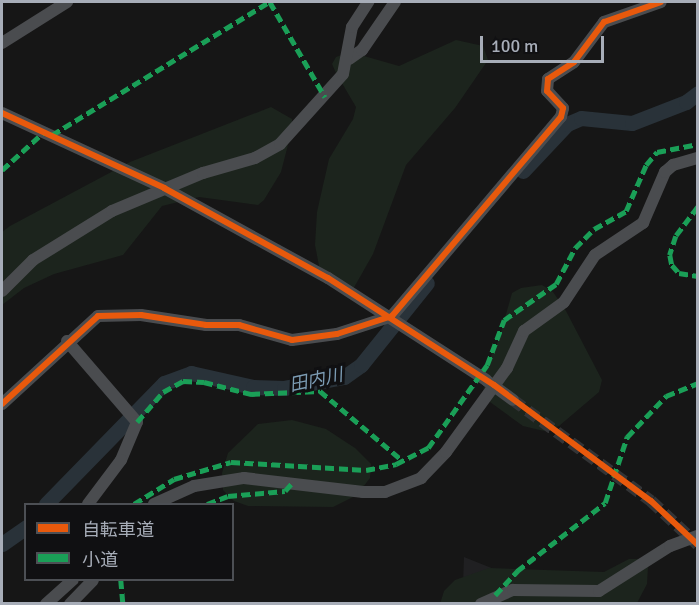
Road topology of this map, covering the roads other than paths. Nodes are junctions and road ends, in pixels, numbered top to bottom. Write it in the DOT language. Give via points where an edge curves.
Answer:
graph roads {
  1 [pos="67,2"];
  2 [pos="368,2"];
  3 [pos="395,2"];
  4 [pos="661,2"];
  5 [pos="2,43"];
  6 [pos="349,58"];
  7 [pos="2,113"];
  8 [pos="698,158"];
  9 [pos="164,188"];
  10 [pos="2,291"];
  11 [pos="67,340"];
  12 [pos="490,383"];
  13 [pos="513,400"];
  14 [pos="2,404"];
  15 [pos="89,503"];
  16 [pos="156,503"];
  17 [pos="698,536"];
  18 [pos="91,581"];
  19 [pos="62,585"];
  20 [pos="46,603"];
  21 [pos="70,603"];
  22 [pos="482,603"];
  1 -- 5 [label="street"];
  2 -- 6 [label="street" via="352,27"];
  3 -- 6 [label="street" via="362,50"];
  4 -- 11 [label="street" via="604,22 574,62 548,79 547,91 563,108 561,117 392,316 337,334 292,340 239,325 110,314 88,322"];
  6 -- 9 [label="street" via="325,97 280,144 255,158"];
  7 -- 9 [label="street"];
  8 -- 12 [label="street" via="673,165 665,172 643,223 605,246 564,302 520,336 507,368"];
  9 -- 10 [label="street" via="112,211 62,240"];
  9 -- 12 [label="street, bridge" via="328,278"];
  11 -- 14 [label="street"];
  11 -- 15 [label="street" via="131,417 121,459"];
  12 -- 13 [label="street"];
  12 -- 16 [label="street" via="434,466 404,487 363,492 244,478 194,486"];
  17 -- 22 [label="street" via="670,546 599,591 513,590"];
  18 -- 21 [label="street"];
  19 -- 20 [label="street"];
}
